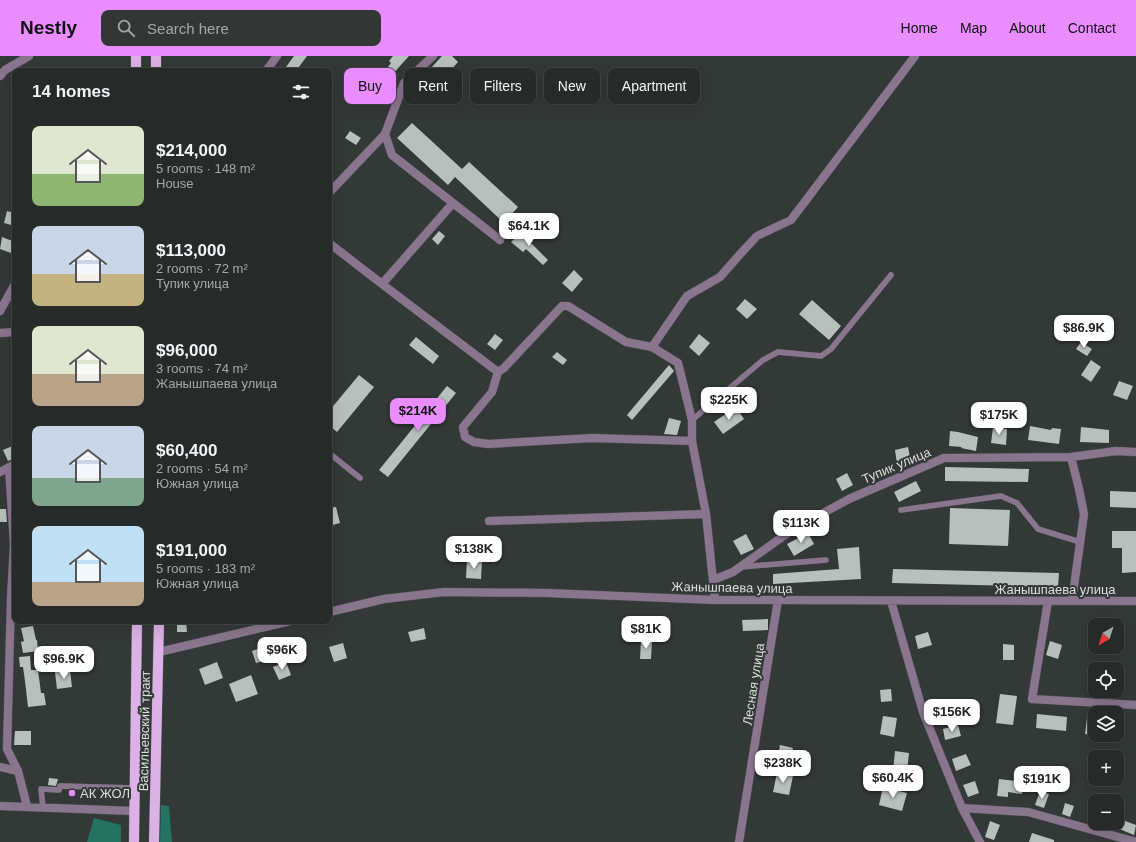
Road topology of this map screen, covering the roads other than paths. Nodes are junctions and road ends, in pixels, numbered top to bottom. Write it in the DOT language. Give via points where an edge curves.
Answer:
graph roads {
  1 [pos="29,56"];
  2 [pos="136,56"];
  3 [pos="156,56"];
  4 [pos="277,56"];
  5 [pos="433,56"];
  6 [pos="915,56"];
  7 [pos="136,68"];
  8 [pos="156,68"];
  9 [pos="268,68"];
  10 [pos="0,76"];
  11 [pos="385,134"];
  12 [pos="332,190"];
  13 [pos="453,203"];
  14 [pos="500,240"];
  15 [pos="332,245"];
  16 [pos="891,275"];
  17 [pos="382,284"];
  18 [pos="12,289"];
  19 [pos="0,311"];
  20 [pos="12,332"];
  21 [pos="0,333"];
  22 [pos="652,347"];
  23 [pos="498,372"];
  24 [pos="692,420"];
  25 [pos="692,441"];
  26 [pos="1136,452"];
  27 [pos="332,455"];
  28 [pos="1071,457"];
  29 [pos="12,465"];
  30 [pos="0,472"];
  31 [pos="360,478"];
  32 [pos="901,510"];
  33 [pos="706,514"];
  34 [pos="489,521"];
  35 [pos="1080,542"];
  36 [pos="826,560"];
  37 [pos="739,568"];
  38 [pos="12,580"];
  39 [pos="713,580"];
  40 [pos="715,600"];
  41 [pos="778,600"];
  42 [pos="891,601"];
  43 [pos="1048,601"];
  44 [pos="1072,601"];
  45 [pos="1136,601"];
  46 [pos="332,611"];
  47 [pos="137,624"];
  48 [pos="159,624"];
  49 [pos="263,624"];
  50 [pos="159,652"];
  51 [pos="1136,705"];
  52 [pos="0,767"];
  53 [pos="18,771"];
  54 [pos="134,788"];
  55 [pos="0,806"];
  56 [pos="27,806"];
  57 [pos="43,807"];
  58 [pos="962,808"];
  59 [pos="134,811"];
  60 [pos="134,842"];
  61 [pos="154,842"];
  62 [pos="739,842"];
  63 [pos="980,842"];
  64 [pos="1136,842"];
  1 -- 10 [label="street" via="5,70"];
  2 -- 7 [label="main road"];
  3 -- 8 [label="main road"];
  4 -- 9 [label="street"];
  5 -- 11 [label="street" via="404,83"];
  6 -- 22 [label="street" via="791,220 757,236 720,278 687,296"];
  11 -- 12 [label="street"];
  11 -- 13 [label="street" via="392,155"];
  13 -- 14 [label="street"];
  13 -- 17 [label="street"];
  15 -- 17 [label="street"];
  16 -- 24 [label="lane" via="831,349 820,356 778,352 763,360"];
  17 -- 23 [label="street"];
  18 -- 19 [label="street"];
  20 -- 21 [label="street"];
  22 -- 23 [label="street" via="626,342 568,306 562,306"];
  22 -- 24 [label="street" via="678,363"];
  23 -- 25 [label="street" via="492,392 463,427 464,437 474,442 488,444 592,438"];
  24 -- 25 [label="street"];
  25 -- 33 [label="street"];
  26 -- 28 [label="street, Тупик улица"];
  27 -- 31 [label="lane"];
  28 -- 35 [label="street" via="1084,514"];
  28 -- 37 [label="street, Тупик улица" via="944,458 849,499 792,530"];
  29 -- 30 [label="street"];
  32 -- 35 [label="lane" via="1001,496 1017,503 1038,529"];
  33 -- 34 [label="street"];
  33 -- 39 [label="street"];
  35 -- 44 [label="street"];
  36 -- 37 [label="lane"];
  37 -- 39 [label="street, Тупик улица"];
  38 -- 53 [label="street" via="6,749"];
  39 -- 40 [label="street"];
  40 -- 41 [label="street, Жанышпаева улица"];
  40 -- 46 [label="street, Жанышпаева улица" via="547,593 444,592 384,599"];
  41 -- 42 [label="street, Жанышпаева улица"];
  41 -- 62 [label="street, Лесная улица"];
  42 -- 43 [label="street, Жанышпаева улица"];
  42 -- 58 [label="street" via="923,712"];
  43 -- 44 [label="street, Жанышпаева улица"];
  43 -- 51 [label="street" via="1032,699"];
  44 -- 45 [label="street, Жанышпаева улица"];
  47 -- 54 [label="main road, Васильевский тракт"];
  48 -- 50 [label="main road, Васильевский тракт"];
  49 -- 50 [label="street"];
  50 -- 61 [label="main road, Васильевский тракт"];
  52 -- 53 [label="street"];
  53 -- 56 [label="street"];
  54 -- 57 [label="lane" via="60,786 59,790 41,789"];
  54 -- 59 [label="main road, Васильевский тракт"];
  55 -- 56 [label="street"];
  56 -- 57 [label="street"];
  57 -- 59 [label="street"];
  58 -- 63 [label="street"];
  58 -- 64 [label="street" via="1028,812"];
  59 -- 60 [label="main road, Васильевский тракт"];
}
